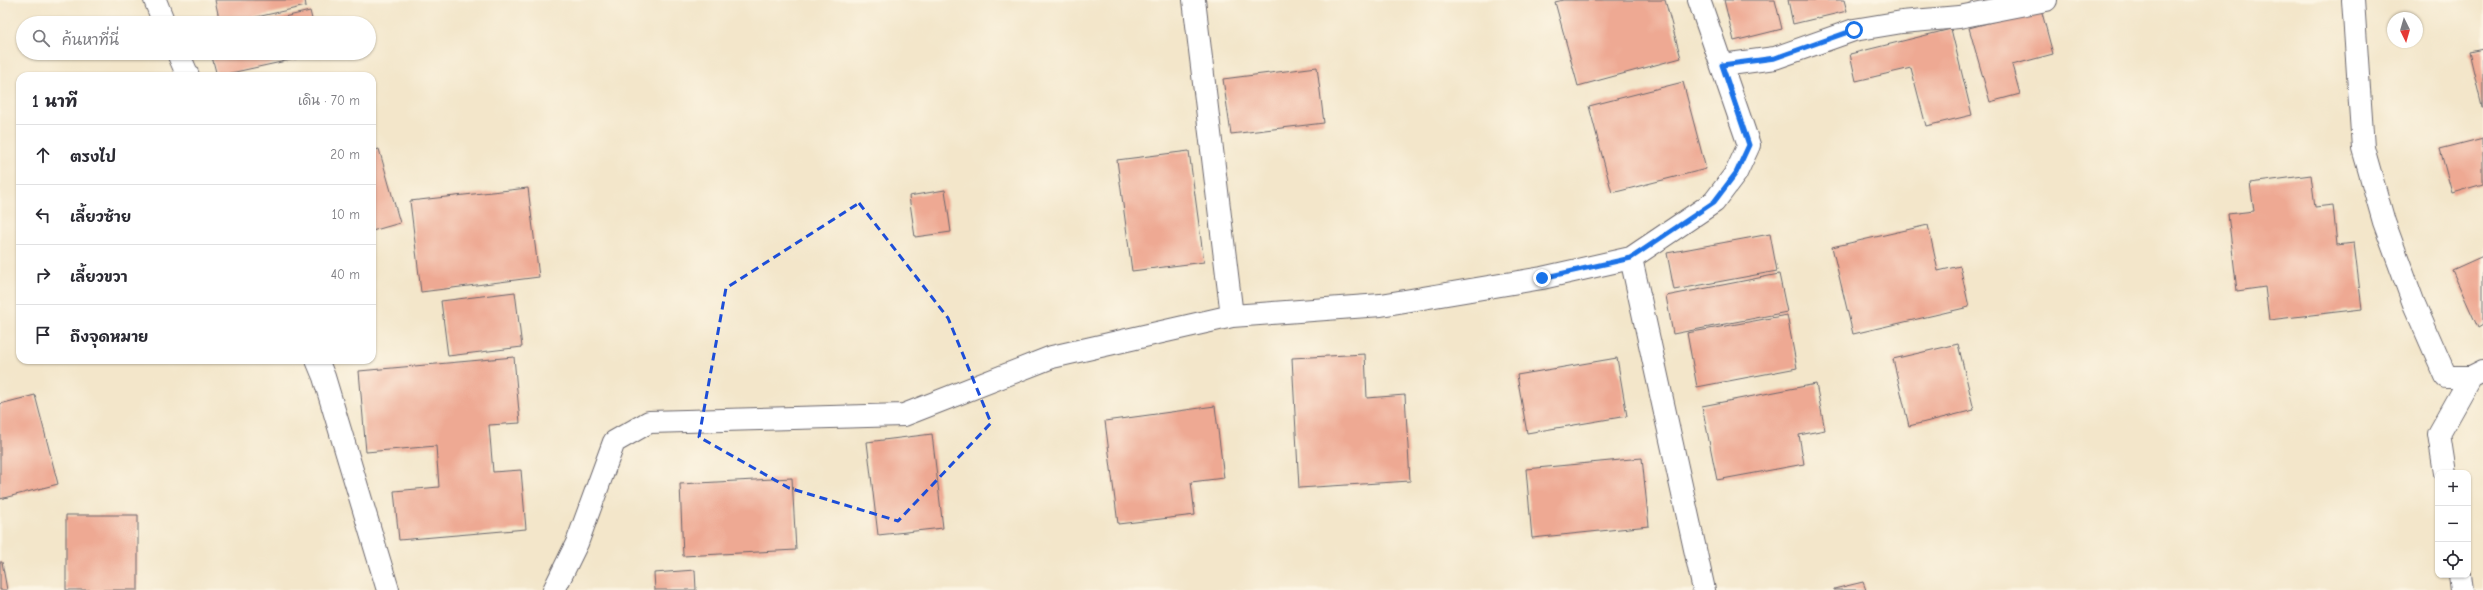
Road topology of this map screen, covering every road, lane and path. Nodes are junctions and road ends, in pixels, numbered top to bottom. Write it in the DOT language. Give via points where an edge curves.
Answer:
graph roads {
  1 [pos="155,0"];
  2 [pos="1194,0"];
  3 [pos="1699,0"];
  4 [pos="2046,0"];
  5 [pos="2353,0"];
  6 [pos="161,16"];
  7 [pos="181,60"];
  8 [pos="1722,65"];
  9 [pos="186,72"];
  10 [pos="1631,258"];
  11 [pos="1232,316"];
  12 [pos="319,364"];
  13 [pos="2477,374"];
  14 [pos="2445,470"];
  15 [pos="2460,578"];
  16 [pos="388,590"];
  17 [pos="554,590"];
  18 [pos="1704,590"];
  19 [pos="2462,590"];
  1 -- 6 [label="street"];
  2 -- 11 [label="street"];
  3 -- 8 [label="street"];
  4 -- 8 [label="street" via="1960,17 1902,22 1854,30 1775,58"];
  5 -- 13 [label="street" via="2363,148 2384,222 2414,304 2446,376"];
  7 -- 9 [label="street"];
  8 -- 10 [label="street" via="1749,145 1736,173 1714,202"];
  10 -- 11 [label="street" via="1542,278 1381,305"];
  10 -- 18 [label="street"];
  11 -- 17 [label="street" via="1052,357 904,415 649,422 614,442 577,543"];
  12 -- 16 [label="street"];
  13 -- 14 [label="street" via="2439,434"];
  15 -- 19 [label="street"];
}
